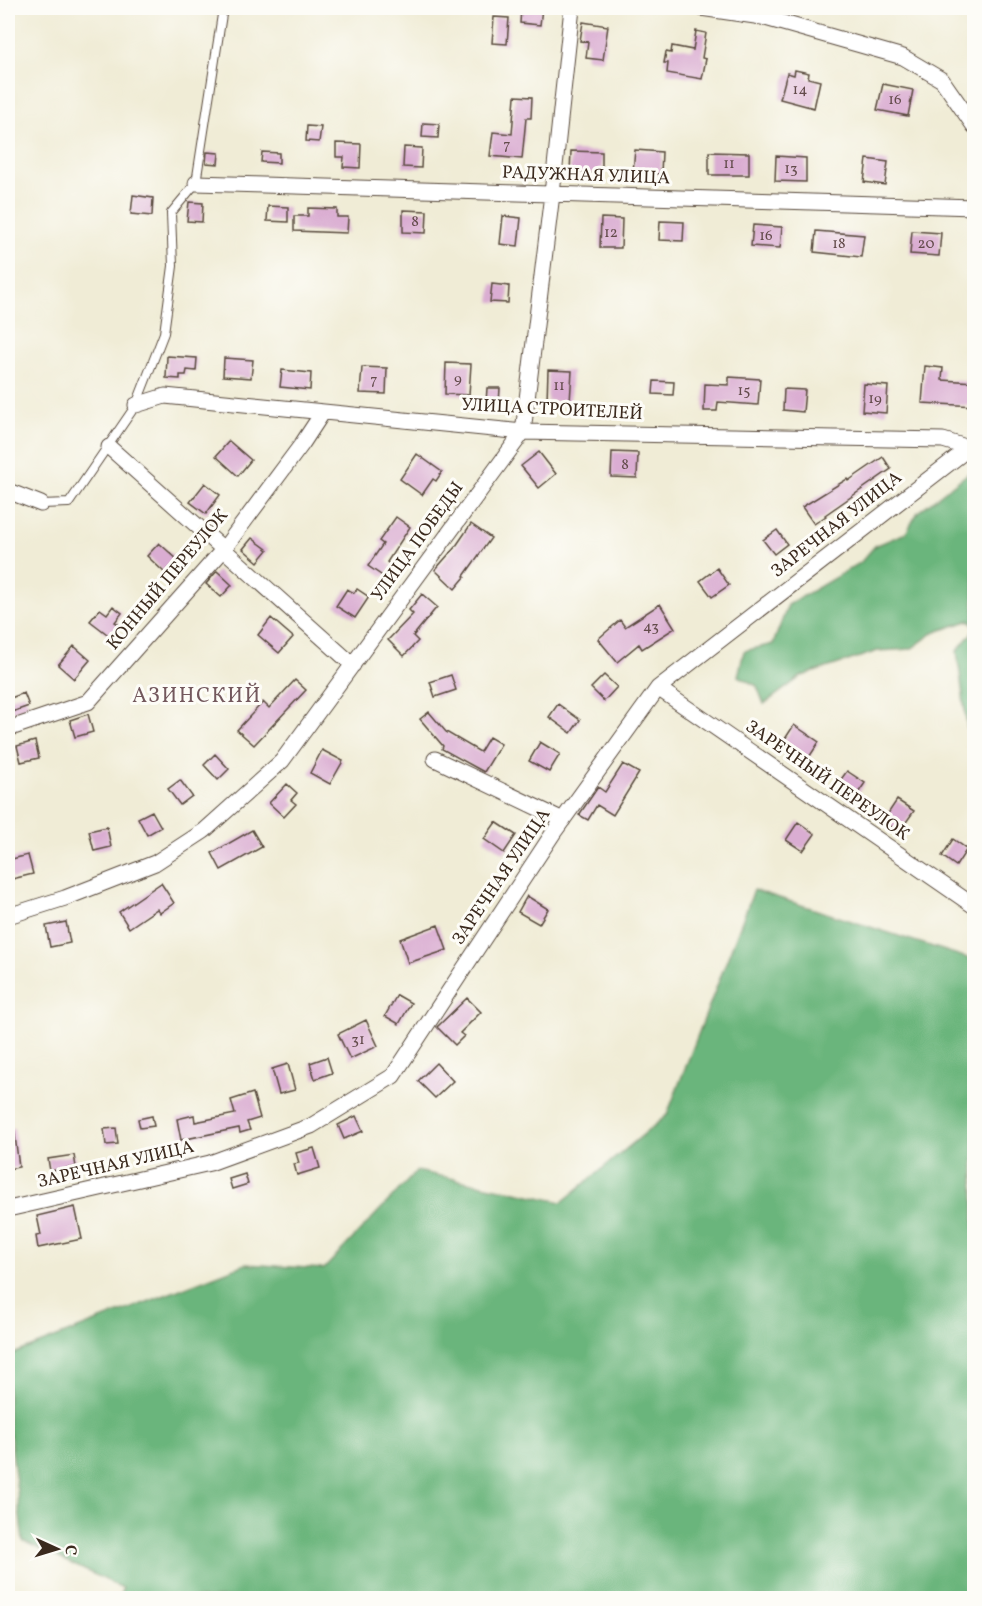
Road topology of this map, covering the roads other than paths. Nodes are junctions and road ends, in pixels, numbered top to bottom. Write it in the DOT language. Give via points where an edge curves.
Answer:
graph roads {
  1 [pos="223,8"];
  2 [pos="572,8"];
  3 [pos="701,8"];
  4 [pos="975,126"];
  5 [pos="196,183"];
  6 [pos="552,194"];
  7 [pos="975,207"];
  8 [pos="136,405"];
  9 [pos="323,412"];
  10 [pos="523,432"];
  11 [pos="972,446"];
  12 [pos="109,447"];
  13 [pos="8,491"];
  14 [pos="41,504"];
  15 [pos="223,550"];
  16 [pos="352,665"];
  17 [pos="658,688"];
  18 [pos="8,729"];
  19 [pos="435,759"];
  20 [pos="563,820"];
  21 [pos="975,906"];
  22 [pos="8,916"];
  23 [pos="8,1209"];
  1 -- 5 [label="lane"];
  2 -- 6 [label="street, УЛИЦА ПОБЕДЫ"];
  3 -- 4 [label="street" via="762,17 903,57 942,80"];
  5 -- 6 [label="street, РАДУЖНАЯ УЛИЦА"];
  5 -- 8 [label="lane" via="171,213 173,266 164,333"];
  6 -- 7 [label="street, РАДУЖНАЯ УЛИЦА"];
  6 -- 10 [label="street, УЛИЦА ПОБЕДЫ"];
  8 -- 9 [label="street, УЛИЦА СТРОИТЕЛЕЙ" via="165,396"];
  8 -- 12 [label="lane"];
  9 -- 10 [label="street, УЛИЦА СТРОИТЕЛЕЙ"];
  9 -- 15 [label="street, КОННЫЙ ПЕРЕУЛОК"];
  10 -- 11 [label="street, УЛИЦА СТРОИТЕЛЕЙ" via="943,440"];
  10 -- 16 [label="street, УЛИЦА ПОБЕДЫ"];
  11 -- 17 [label="street, ЗАРЕЧНАЯ УЛИЦА"];
  12 -- 14 [label="lane" via="69,503"];
  12 -- 15 [label="street"];
  13 -- 14 [label="street"];
  15 -- 16 [label="street"];
  15 -- 18 [label="street, КОННЫЙ ПЕРЕУЛОК" via="88,702"];
  16 -- 22 [label="street, УЛИЦА ПОБЕДЫ" via="282,761 204,831 154,863"];
  17 -- 20 [label="street, ЗАРЕЧНАЯ УЛИЦА"];
  17 -- 21 [label="street, ЗАРЕЧНЫЙ ПЕРЕУЛОК"];
  19 -- 20 [label="street"];
  20 -- 23 [label="street, ЗАРЕЧНАЯ УЛИЦА" via="393,1076 311,1126 210,1163"];
}
